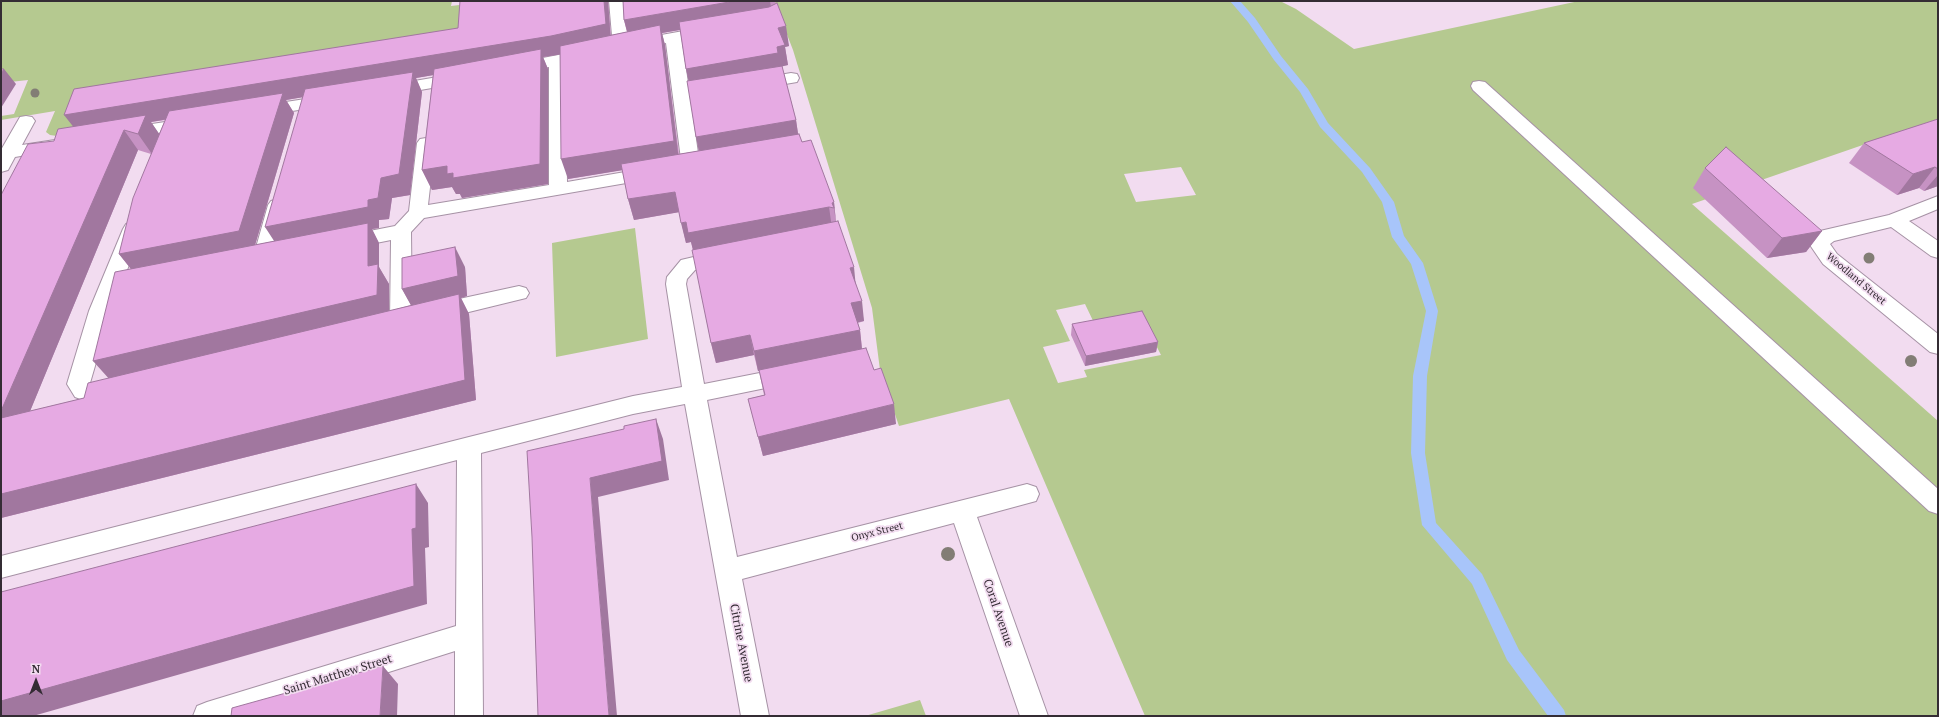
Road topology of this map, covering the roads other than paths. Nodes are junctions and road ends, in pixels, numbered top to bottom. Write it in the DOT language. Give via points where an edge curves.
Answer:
graph roads {
  1 [pos="617,1"];
  2 [pos="727,28"];
  3 [pos="673,37"];
  4 [pos="621,47"];
  5 [pos="557,61"];
  6 [pos="503,71"];
  7 [pos="479,75"];
  8 [pos="791,78"];
  9 [pos="744,86"];
  10 [pos="1479,86"];
  11 [pos="378,92"];
  12 [pos="346,97"];
  13 [pos="244,114"];
  14 [pos="206,120"];
  15 [pos="26,121"];
  16 [pos="174,126"];
  17 [pos="428,129"];
  18 [pos="114,135"];
  19 [pos="69,143"];
  20 [pos="166,148"];
  21 [pos="5,160"];
  22 [pos="284,185"];
  23 [pos="558,190"];
  24 [pos="1938,202"];
  25 [pos="418,213"];
  26 [pos="139,214"];
  27 [pos="1894,220"];
  28 [pos="401,232"];
  29 [pos="325,246"];
  30 [pos="1938,251"];
  31 [pos="742,253"];
  32 [pos="286,254"];
  33 [pos="132,283"];
  34 [pos="109,288"];
  35 [pos="519,293"];
  36 [pos="1938,346"];
  37 [pos="807,371"];
  38 [pos="134,386"];
  39 [pos="694,394"];
  40 [pos="470,446"];
  41 [pos="1027,494"];
  42 [pos="1938,504"];
  43 [pos="962,510"];
  44 [pos="1,567"];
  45 [pos="727,571"];
  46 [pos="469,634"];
  47 [pos="207,716"];
  48 [pos="469,716"];
  49 [pos="755,716"];
  50 [pos="1034,716"];
  1 -- 4 [label="street"];
  2 -- 3 [label="street"];
  3 -- 4 [label="street"];
  3 -- 23 [label="street" via="690,94 686,168"];
  4 -- 5 [label="street"];
  5 -- 6 [label="street"];
  5 -- 23 [label="street"];
  7 -- 11 [label="street" via="432,91"];
  8 -- 9 [label="street"];
  10 -- 42 [label="street"];
  12 -- 13 [label="street" via="305,111"];
  14 -- 16 [label="street"];
  15 -- 21 [label="street"];
  16 -- 18 [label="street"];
  16 -- 20 [label="street"];
  17 -- 25 [label="street"];
  19 -- 21 [label="street"];
  22 -- 32 [label="street" via="255,260"];
  23 -- 25 [label="street"];
  24 -- 27 [label="street, Woodland Street"];
  25 -- 28 [label="street"];
  26 -- 34 [label="street"];
  27 -- 30 [label="street"];
  27 -- 36 [label="street, Woodland Street" via="1827,236 1820,245 1830,259"];
  28 -- 29 [label="street"];
  28 -- 35 [label="street" via="393,322"];
  31 -- 39 [label="street, Citrine Avenue" via="688,265 677,277"];
  33 -- 34 [label="street"];
  34 -- 38 [label="street" via="78,384 83,391 97,393"];
  37 -- 39 [label="street"];
  39 -- 40 [label="street" via="640,403"];
  39 -- 45 [label="street, Citrine Avenue"];
  40 -- 44 [label="street"];
  40 -- 46 [label="street"];
  41 -- 43 [label="street, Onyx Street"];
  43 -- 45 [label="street, Onyx Street"];
  43 -- 50 [label="street, Coral Avenue"];
  45 -- 49 [label="street, Citrine Avenue"];
  46 -- 47 [label="street, Saint Matthew Street"];
  46 -- 48 [label="street"];
}
